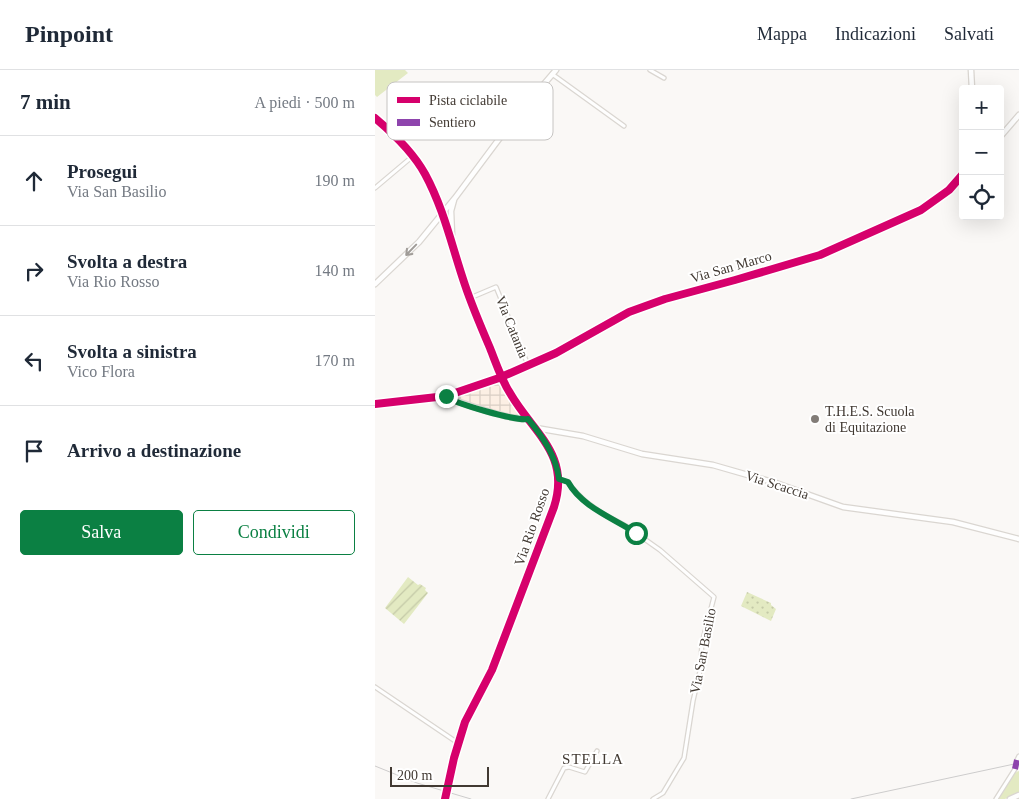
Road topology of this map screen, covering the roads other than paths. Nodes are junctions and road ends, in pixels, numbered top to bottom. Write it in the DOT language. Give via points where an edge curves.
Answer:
graph roads {
  1 [pos="650,70"];
  2 [pos="971,70"];
  3 [pos="554,72"];
  4 [pos="664,78"];
  5 [pos="545,82"];
  6 [pos="971,85"];
  7 [pos="1019,115"];
  8 [pos="375,118"];
  9 [pos="624,126"];
  10 [pos="387,129"];
  11 [pos="1004,133"];
  12 [pos="399,140"];
  13 [pos="498,140"];
  14 [pos="413,156"];
  15 [pos="962,175"];
  16 [pos="375,188"];
  17 [pos="447,211"];
  18 [pos="453,243"];
  19 [pos="375,284"];
  20 [pos="470,298"];
  21 [pos="527,365"];
  22 [pos="501,377"];
  23 [pos="446,396"];
  24 [pos="375,404"];
  25 [pos="528,419"];
  26 [pos="536,428"];
  27 [pos="559,479"];
  28 [pos="1019,539"];
  29 [pos="375,687"];
  30 [pos="458,743"];
  31 [pos="597,751"];
  32 [pos="1019,756"];
  33 [pos="1017,760"];
  34 [pos="1015,769"];
  35 [pos="1019,794"];
  36 [pos="445,799"];
  37 [pos="548,799"];
  38 [pos="653,799"];
  39 [pos="996,799"];
  40 [pos="1010,799"];
  1 -- 4 [label="street"];
  2 -- 6 [label="street"];
  3 -- 5 [label="street"];
  3 -- 9 [label="street"];
  7 -- 11 [label="street"];
  8 -- 10 [label="street"];
  12 -- 14 [label="street"];
  13 -- 17 [label="street"];
  14 -- 16 [label="street"];
  14 -- 17 [label="street"];
  15 -- 21 [label="street, Via San Marco" via="949,190 921,210 832,250 629,312 556,353"];
  17 -- 18 [label="street"];
  17 -- 18 [label="street"];
  17 -- 19 [label="street, one-way" via="413,250"];
  18 -- 20 [label="street, Via Rio Rosso"];
  20 -- 21 [label="street, Via Catania" via="496,287"];
  20 -- 22 [label="street, Via Rio Rosso"];
  21 -- 22 [label="street, Via San Marco"];
  22 -- 23 [label="street, Via San Marco"];
  22 -- 25 [label="street, Via Rio Rosso"];
  23 -- 24 [label="street, Via San Marco"];
  23 -- 25 [label="street" via="471,407"];
  25 -- 26 [label="street, Via Rio Rosso"];
  26 -- 27 [label="street, Via Rio Rosso" via="555,462"];
  26 -- 28 [label="street, Via Scaccia" via="583,436 642,454 713,465 777,483 838,506 958,523"];
  27 -- 30 [label="street, Via Rio Rosso" via="554,507 492,670 471,708"];
  27 -- 38 [label="street, Via San Basilio" via="568,482 594,508 660,550 714,597 702,642 684,758 663,793"];
  29 -- 30 [label="street"];
  30 -- 36 [label="street, Via Rio Rosso"];
  31 -- 37 [label="street" via="585,772 564,768"];
  32 -- 33 [label="street"];
  34 -- 39 [label="street"];
  35 -- 40 [label="street"];
}
